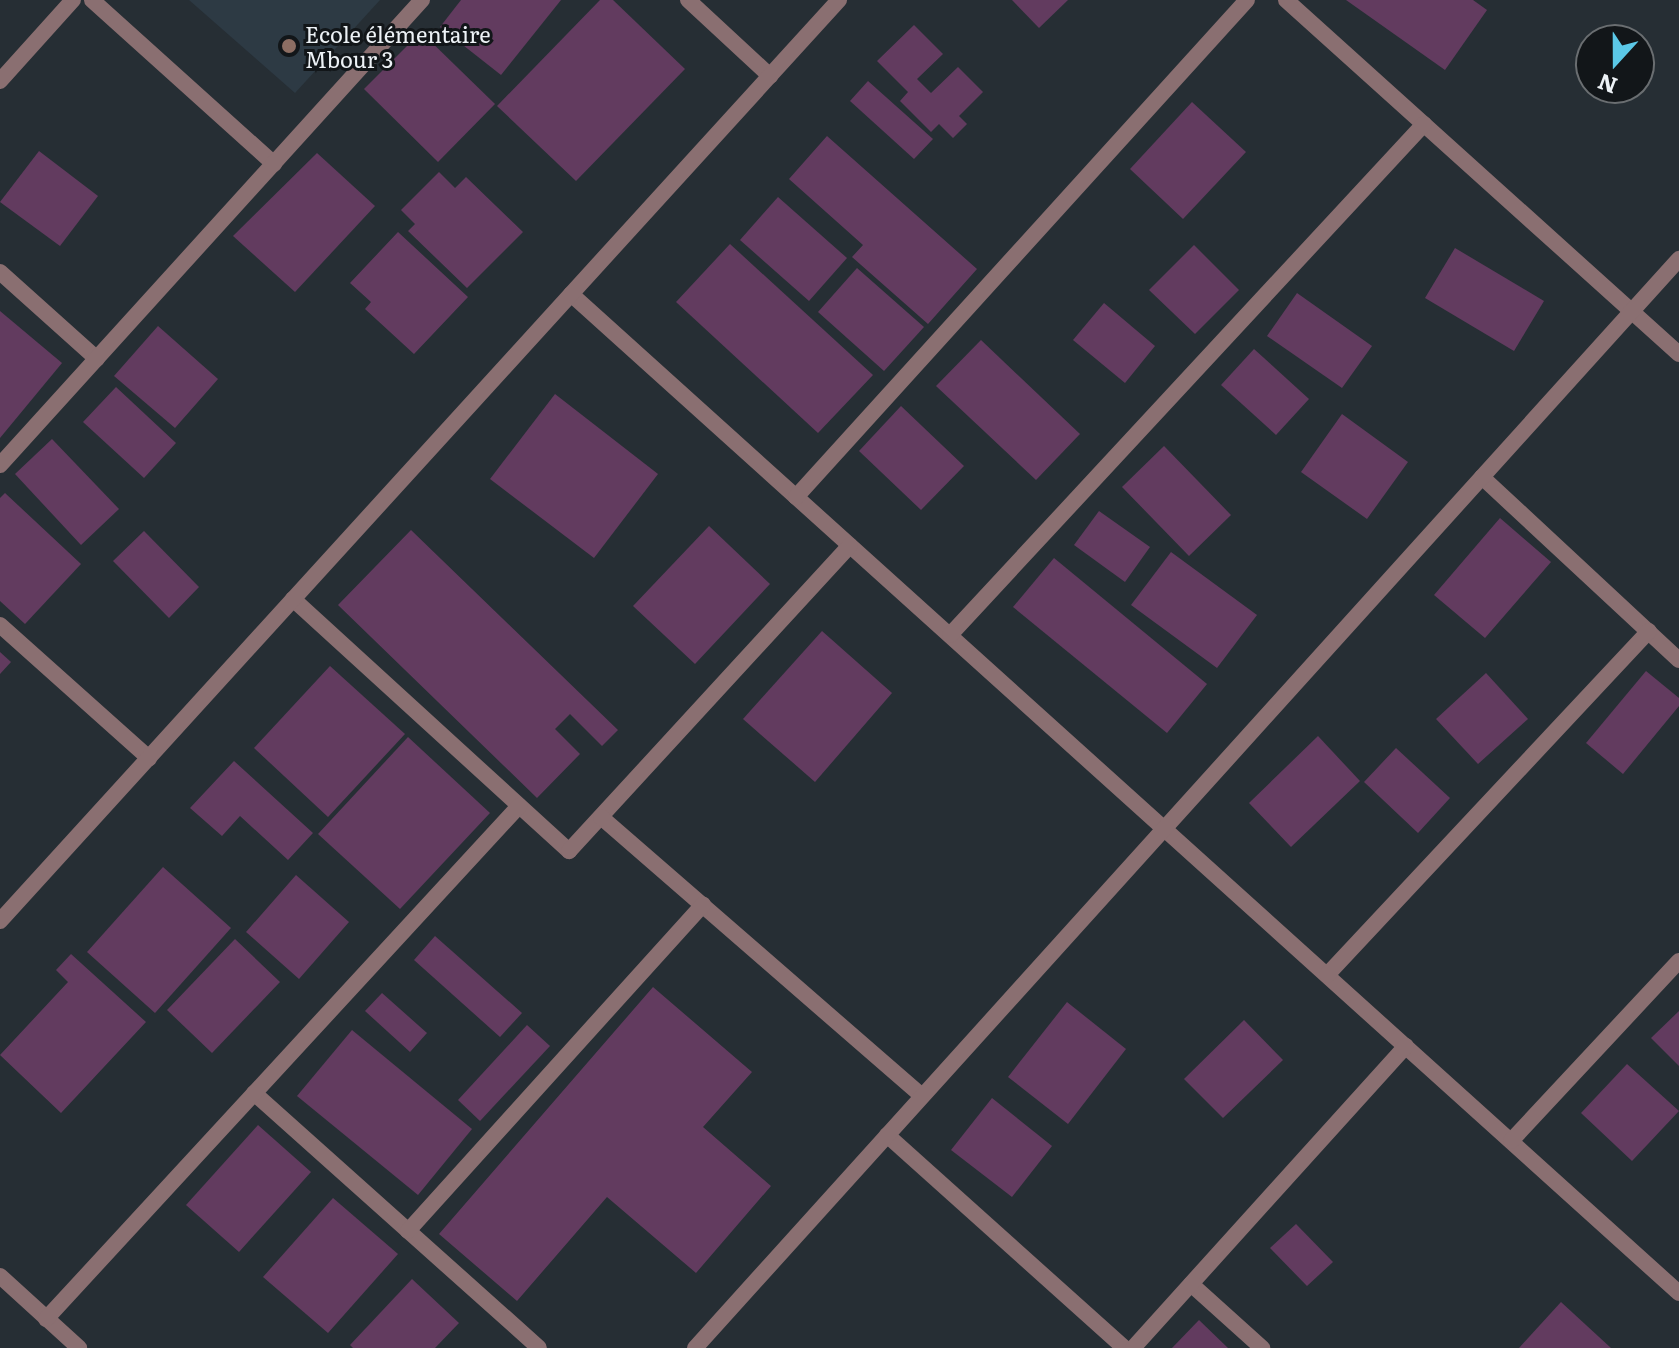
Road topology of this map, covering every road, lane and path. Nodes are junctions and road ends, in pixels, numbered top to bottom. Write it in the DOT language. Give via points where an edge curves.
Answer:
graph roads {
  1 [pos="73,0"];
  2 [pos="92,0"];
  3 [pos="422,0"];
  4 [pos="688,0"];
  5 [pos="839,0"];
  6 [pos="1247,0"];
  7 [pos="1286,0"];
  8 [pos="770,76"];
  9 [pos="0,81"];
  10 [pos="1424,124"];
  11 [pos="274,164"];
  12 [pos="1679,259"];
  13 [pos="0,272"];
  14 [pos="571,294"];
  15 [pos="1632,312"];
  16 [pos="1679,354"];
  17 [pos="97,359"];
  18 [pos="0,465"];
  19 [pos="1482,477"];
  20 [pos="796,497"];
  21 [pos="850,545"];
  22 [pos="293,599"];
  23 [pos="0,625"];
  24 [pos="1649,631"];
  25 [pos="950,635"];
  26 [pos="1679,660"];
  27 [pos="149,758"];
  28 [pos="519,806"];
  29 [pos="601,817"];
  30 [pos="1164,829"];
  31 [pos="703,905"];
  32 [pos="0,921"];
  33 [pos="1679,961"];
  34 [pos="1327,975"];
  35 [pos="1406,1046"];
  36 [pos="254,1093"];
  37 [pos="922,1096"];
  38 [pos="887,1135"];
  39 [pos="1511,1141"];
  40 [pos="408,1231"];
  41 [pos="0,1276"];
  42 [pos="1191,1284"];
  43 [pos="1679,1293"];
  44 [pos="46,1319"];
  45 [pos="79,1348"];
  46 [pos="539,1348"];
  47 [pos="695,1348"];
  48 [pos="1124,1348"];
  49 [pos="1133,1348"];
  50 [pos="1262,1348"];
  1 -- 9 [label="street"];
  2 -- 11 [label="street"];
  3 -- 11 [label="street"];
  4 -- 8 [label="street"];
  5 -- 8 [label="street"];
  6 -- 20 [label="street"];
  7 -- 10 [label="street"];
  8 -- 14 [label="street"];
  10 -- 15 [label="street"];
  10 -- 25 [label="street"];
  11 -- 17 [label="street"];
  12 -- 15 [label="street"];
  13 -- 17 [label="street"];
  14 -- 20 [label="street"];
  14 -- 22 [label="street"];
  15 -- 16 [label="street"];
  15 -- 19 [label="street"];
  17 -- 18 [label="street"];
  19 -- 24 [label="street"];
  19 -- 30 [label="street"];
  20 -- 21 [label="street"];
  21 -- 25 [label="street"];
  21 -- 29 [label="street"];
  22 -- 27 [label="street"];
  22 -- 28 [label="street"];
  23 -- 27 [label="street"];
  24 -- 26 [label="street"];
  24 -- 34 [label="street"];
  25 -- 30 [label="street"];
  27 -- 32 [label="street"];
  28 -- 29 [label="street" via="569,851"];
  28 -- 36 [label="street"];
  29 -- 31 [label="street"];
  30 -- 34 [label="street"];
  30 -- 37 [label="street"];
  31 -- 37 [label="street"];
  31 -- 40 [label="street"];
  33 -- 39 [label="street"];
  34 -- 35 [label="street"];
  35 -- 39 [label="street"];
  35 -- 42 [label="street"];
  36 -- 40 [label="street"];
  36 -- 44 [label="street"];
  37 -- 38 [label="street"];
  38 -- 47 [label="street"];
  38 -- 48 [label="street"];
  39 -- 43 [label="street"];
  40 -- 46 [label="street"];
  41 -- 44 [label="street"];
  42 -- 49 [label="street"];
  42 -- 50 [label="street"];
  44 -- 45 [label="street"];
}
